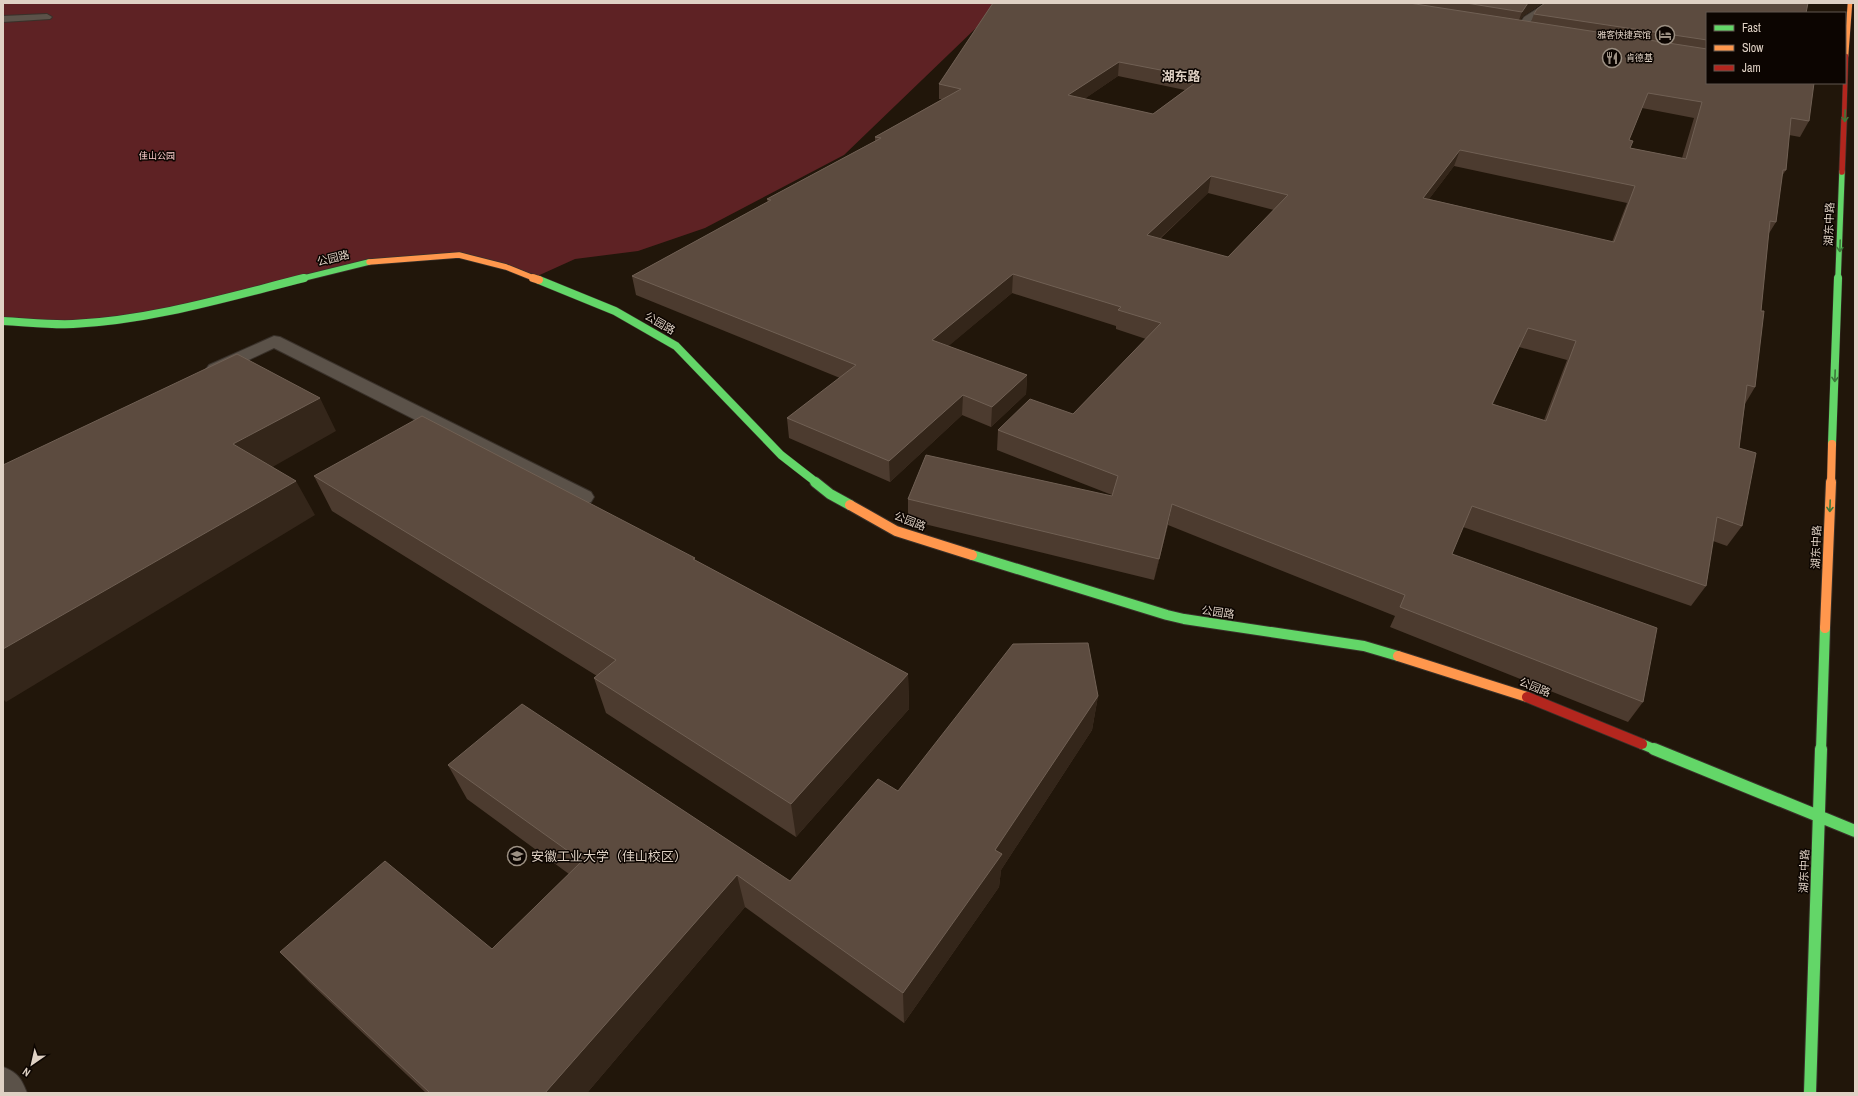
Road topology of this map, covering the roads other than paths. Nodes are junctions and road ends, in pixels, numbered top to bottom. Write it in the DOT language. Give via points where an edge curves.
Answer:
graph roads {
  1 [pos="1552,3"];
  2 [pos="1850,3"];
  3 [pos="47,17"];
  4 [pos="3,19"];
  5 [pos="1522,28"];
  6 [pos="1849,80"];
  7 [pos="3,321"];
  8 [pos="203,375"];
  9 [pos="584,497"];
  10 [pos="1818,815"];
  11 [pos="1855,830"];
  12 [pos="3,1084"];
  13 [pos="10,1093"];
  14 [pos="1810,1093"];
  1 -- 5 [label="street" via="1527,19"];
  2 -- 6 [label="main road, 湖东中路" via="1846,50"];
  3 -- 4 [label="street"];
  6 -- 10 [label="main road, 湖东中路, one-way"];
  7 -- 10 [label="main road, 公园路" via="72,324 124,318 192,306 368,262 459,255 506,267 615,311 676,346 781,455 830,494 896,531 1167,615 1364,646 1506,688"];
  8 -- 9 [label="street" via="274,341"];
  10 -- 11 [label="main road, 公园路"];
  10 -- 14 [label="main road, 湖东中路"];
  12 -- 13 [label="street"];
}
